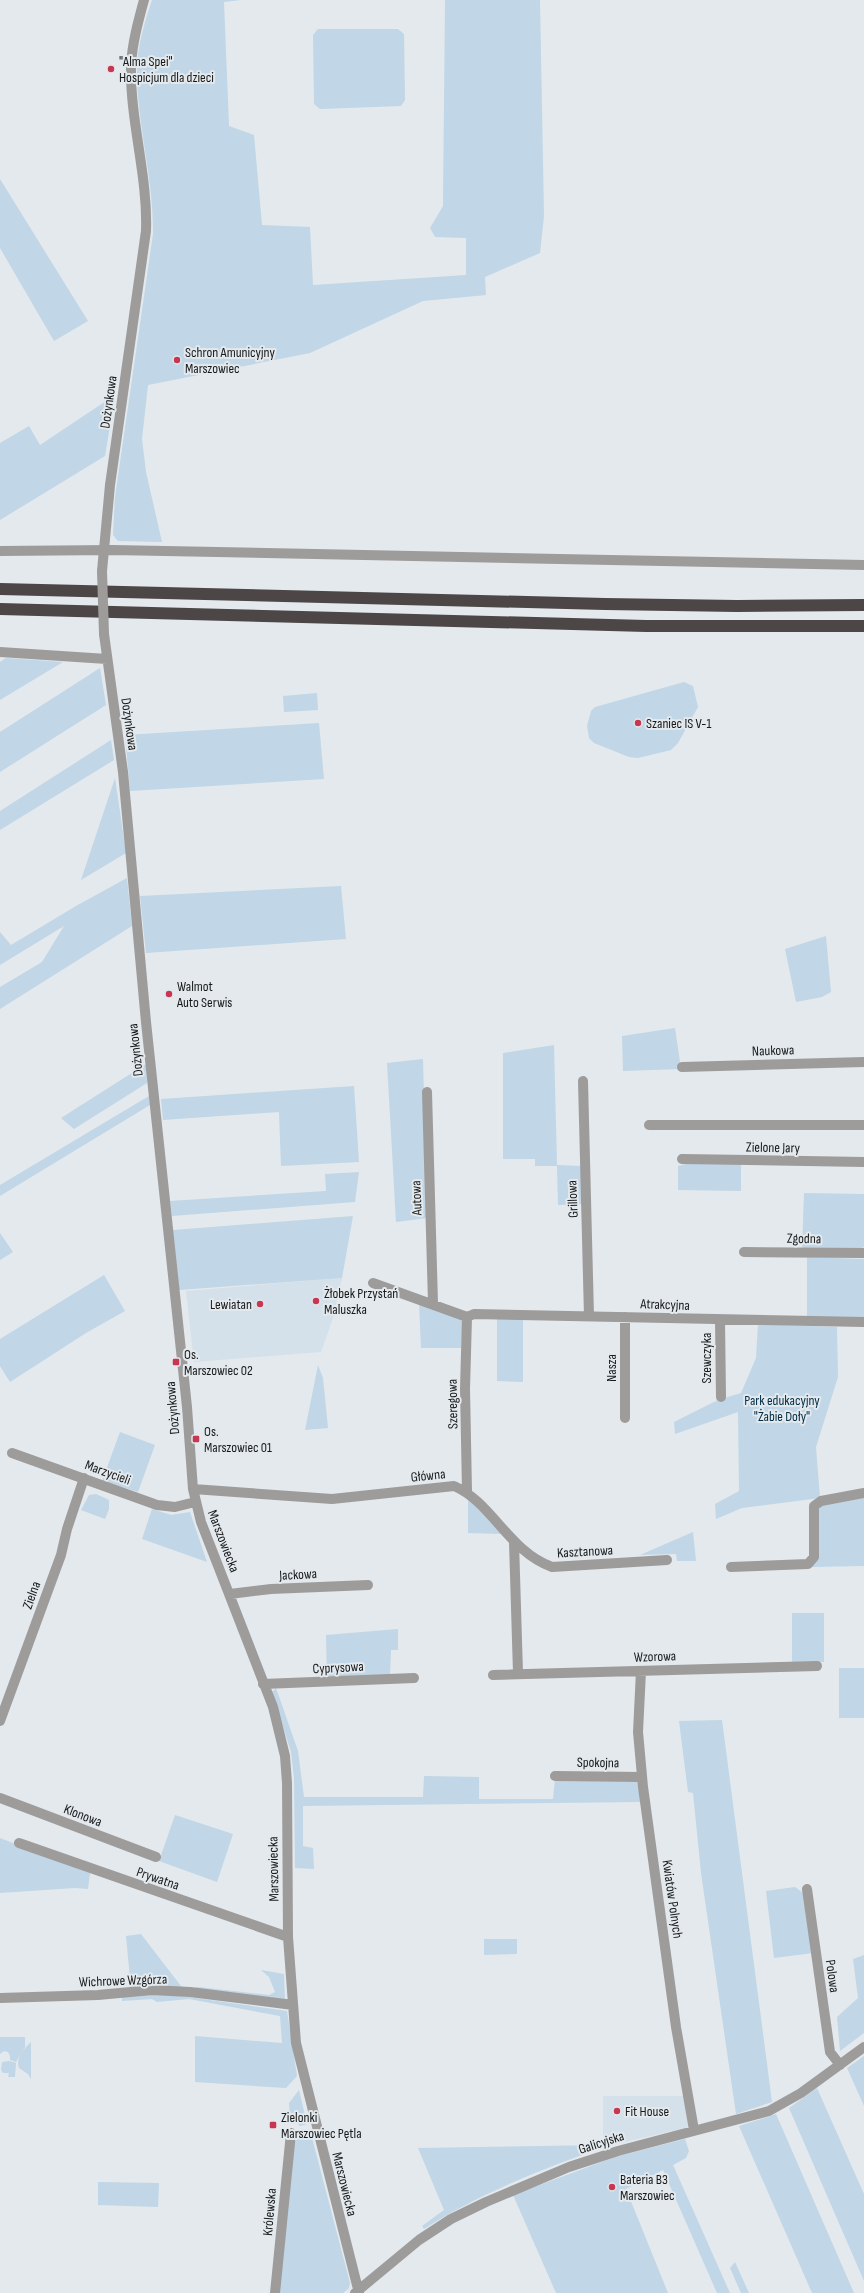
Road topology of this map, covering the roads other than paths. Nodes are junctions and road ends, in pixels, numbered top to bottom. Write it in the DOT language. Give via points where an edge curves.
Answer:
graph roads {
  1 [pos="144,0"];
  2 [pos="102,550"];
  3 [pos="0,551"];
  4 [pos="864,565"];
  5 [pos="0,590"];
  6 [pos="864,605"];
  7 [pos="0,609"];
  8 [pos="864,626"];
  9 [pos="0,652"];
  10 [pos="107,659"];
  11 [pos="864,1062"];
  12 [pos="682,1067"];
  13 [pos="582,1081"];
  14 [pos="427,1092"];
  15 [pos="649,1125"];
  16 [pos="864,1125"];
  17 [pos="682,1159"];
  18 [pos="864,1162"];
  19 [pos="744,1252"];
  20 [pos="864,1253"];
  21 [pos="373,1283"];
  22 [pos="433,1303"];
  23 [pos="467,1316"];
  24 [pos="589,1316"];
  25 [pos="625,1317"];
  26 [pos="720,1320"];
  27 [pos="864,1322"];
  28 [pos="721,1397"];
  29 [pos="625,1418"];
  30 [pos="12,1453"];
  31 [pos="190,1455"];
  32 [pos="84,1478"];
  33 [pos="192,1489"];
  34 [pos="467,1491"];
  35 [pos="864,1493"];
  36 [pos="195,1502"];
  37 [pos="514,1542"];
  38 [pos="667,1560"];
  39 [pos="731,1567"];
  40 [pos="368,1586"];
  41 [pos="230,1594"];
  42 [pos="817,1666"];
  43 [pos="641,1671"];
  44 [pos="518,1673"];
  45 [pos="493,1675"];
  46 [pos="414,1678"];
  47 [pos="263,1684"];
  48 [pos="0,1721"];
  49 [pos="555,1776"];
  50 [pos="642,1777"];
  51 [pos="0,1798"];
  52 [pos="19,1842"];
  53 [pos="156,1857"];
  54 [pos="807,1889"];
  55 [pos="288,1937"];
  56 [pos="0,1998"];
  57 [pos="293,2005"];
  58 [pos="864,2047"];
  59 [pos="840,2065"];
  60 [pos="694,2130"];
  61 [pos="291,2133"];
  62 [pos="357,2292"];
  63 [pos="275,2293"];
  1 -- 2 [label="street, Dożynkowa" via="133,46 131,67 135,121 146,195 146,231"];
  2 -- 3 [label="street"];
  2 -- 4 [label="street"];
  2 -- 10 [label="street, Dożynkowa, bridge"];
  5 -- 6 [label="highway" via="605,604"];
  7 -- 8 [label="highway" via="646,626"];
  9 -- 10 [label="street"];
  10 -- 31 [label="street, Dożynkowa" via="123,772"];
  11 -- 12 [label="street, Naukowa"];
  13 -- 24 [label="street, Grillowa"];
  14 -- 22 [label="street, Autowa"];
  15 -- 16 [label="street"];
  17 -- 18 [label="street, Zielone Jary"];
  19 -- 20 [label="street, Zgodna"];
  21 -- 22 [label="street"];
  22 -- 23 [label="street"];
  23 -- 24 [label="street, Atrakcyjna"];
  23 -- 34 [label="street, Szeregowa"];
  24 -- 25 [label="street, Atrakcyjna"];
  25 -- 26 [label="street, Atrakcyjna"];
  25 -- 29 [label="street, Nasza"];
  26 -- 27 [label="street, Atrakcyjna"];
  26 -- 28 [label="street, Szewczyka"];
  30 -- 32 [label="street, Marzycieli"];
  31 -- 33 [label="street, Marszowiecka"];
  32 -- 36 [label="street, Marzycieli" via="157,1505 175,1507"];
  32 -- 48 [label="street, Zielna" via="66,1529 61,1555"];
  33 -- 34 [label="street, Główna" via="332,1499 454,1486"];
  33 -- 36 [label="street, Marszowiecka"];
  34 -- 37 [label="street"];
  35 -- 39 [label="street" via="821,1501 814,1506 814,1557 808,1564"];
  36 -- 41 [label="street, Marszowiecka"];
  37 -- 38 [label="street, Kasztanowa" via="535,1560 552,1567"];
  37 -- 44 [label="street"];
  40 -- 41 [label="street, Jackowa" via="271,1589"];
  41 -- 47 [label="street, Marszowiecka"];
  42 -- 43 [label="street, Wzorowa"];
  43 -- 44 [label="street, Wzorowa"];
  43 -- 50 [label="street, Kwiatów Polnych" via="638,1732"];
  44 -- 45 [label="street, Wzorowa"];
  46 -- 47 [label="street, Cyprysowa"];
  47 -- 55 [label="street, Marszowiecka" via="273,1707 285,1756"];
  49 -- 50 [label="street, Spokojna"];
  50 -- 60 [label="street, Kwiatów Polnych" via="676,2027"];
  51 -- 53 [label="street, Klonowa"];
  52 -- 55 [label="street, Prywatna"];
  54 -- 59 [label="street, Polowa" via="830,2052"];
  55 -- 57 [label="street, Marszowiecka"];
  56 -- 57 [label="street, Wichrowe Wzgórza" via="152,1990 190,1992"];
  57 -- 62 [label="street, Marszowiecka" via="296,2044"];
  58 -- 59 [label="street, Galicyjska"];
  59 -- 60 [label="street, Galicyjska" via="801,2093 769,2111"];
  60 -- 62 [label="street, Galicyjska" via="569,2167 486,2202 451,2219 419,2240"];
  61 -- 63 [label="street, Królewska"];
}
